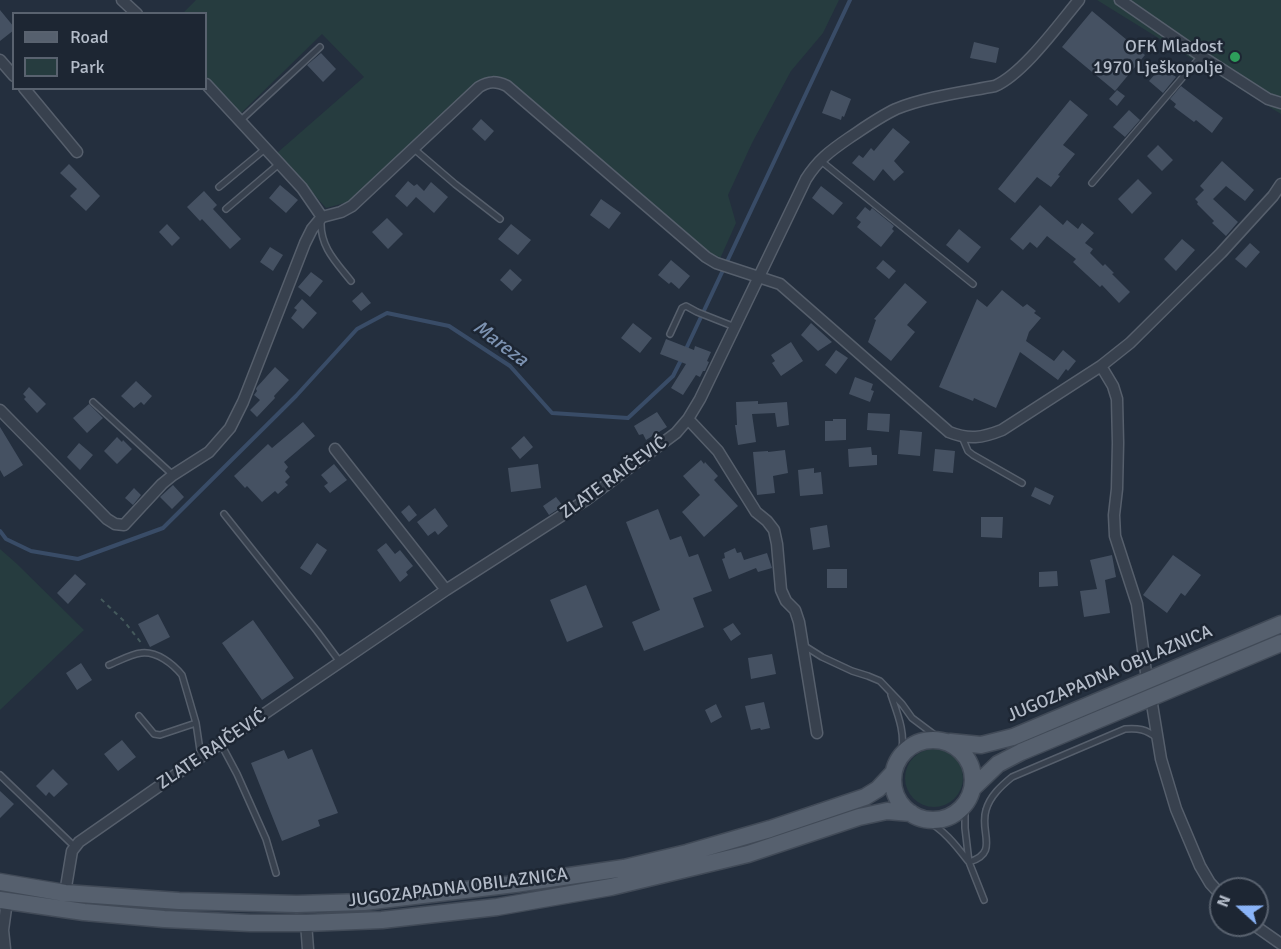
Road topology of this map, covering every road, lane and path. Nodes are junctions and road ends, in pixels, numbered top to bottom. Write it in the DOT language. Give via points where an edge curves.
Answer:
graph roads {
  1 [pos="1079,0"];
  2 [pos="1120,0"];
  3 [pos="320,47"];
  4 [pos="1201,56"];
  5 [pos="0,60"];
  6 [pos="12,74"];
  7 [pos="207,85"];
  8 [pos="26,90"];
  9 [pos="1281,103"];
  10 [pos="240,121"];
  11 [pos="265,148"];
  12 [pos="413,148"];
  13 [pos="77,152"];
  14 [pos="820,160"];
  15 [pos="279,164"];
  16 [pos="1092,183"];
  17 [pos="1281,184"];
  18 [pos="219,187"];
  19 [pos="226,209"];
  20 [pos="322,216"];
  21 [pos="500,219"];
  22 [pos="760,277"];
  23 [pos="351,281"];
  24 [pos="973,284"];
  25 [pos="735,327"];
  26 [pos="670,334"];
  27 [pos="1101,366"];
  28 [pos="93,402"];
  29 [pos="0,410"];
  30 [pos="688,419"];
  31 [pos="962,437"];
  32 [pos="335,449"];
  33 [pos="173,475"];
  34 [pos="1022,483"];
  35 [pos="224,514"];
  36 [pos="447,590"];
  37 [pos="101,599"];
  38 [pos="1281,624"];
  39 [pos="1281,643"];
  40 [pos="802,645"];
  41 [pos="150,653"];
  42 [pos="340,662"];
  43 [pos="109,665"];
  44 [pos="1147,680"];
  45 [pos="890,691"];
  46 [pos="1151,698"];
  47 [pos="138,716"];
  48 [pos="196,723"];
  49 [pos="817,733"];
  50 [pos="1158,739"];
  51 [pos="945,741"];
  52 [pos="221,744"];
  53 [pos="901,755"];
  54 [pos="201,757"];
  55 [pos="893,773"];
  56 [pos="0,775"];
  57 [pos="973,788"];
  58 [pos="965,804"];
  59 [pos="917,816"];
  60 [pos="75,847"];
  61 [pos="969,862"];
  62 [pos="276,873"];
  63 [pos="1209,881"];
  64 [pos="0,882"];
  65 [pos="64,892"];
  66 [pos="3,900"];
  67 [pos="984,900"];
  68 [pos="306,923"];
  69 [pos="5,949"];
  70 [pos="308,949"];
  1 -- 14 [label="street, ZLATE RAIČEVIĆ" via="1004,82 897,109"];
  2 -- 4 [label="street"];
  3 -- 10 [label="lane"];
  4 -- 9 [label="street" via="1268,99"];
  4 -- 16 [label="lane"];
  5 -- 6 [label="street"];
  7 -- 10 [label="street"];
  8 -- 13 [label="street"];
  10 -- 11 [label="street"];
  11 -- 15 [label="street"];
  11 -- 18 [label="lane"];
  12 -- 20 [label="street" via="352,206"];
  12 -- 21 [label="lane"];
  12 -- 22 [label="street" via="479,87 486,82 500,83 706,256 731,269"];
  14 -- 22 [label="street, ZLATE RAIČEVIĆ" via="806,179"];
  14 -- 24 [label="lane"];
  15 -- 19 [label="lane"];
  15 -- 20 [label="street"];
  17 -- 27 [label="street" via="1221,253 1130,343"];
  20 -- 23 [label="lane" via="324,244"];
  20 -- 33 [label="street" via="305,243 230,428 209,452"];
  22 -- 25 [label="street, ZLATE RAIČEVIĆ"];
  22 -- 31 [label="street" via="780,284 949,432"];
  25 -- 26 [label="lane" via="684,306"];
  25 -- 30 [label="street, ZLATE RAIČEVIĆ"];
  27 -- 31 [label="street" via="1002,430 987,436"];
  27 -- 44 [label="street" via="1117,399 1115,536 1137,604"];
  28 -- 33 [label="lane"];
  29 -- 33 [label="street" via="115,524 124,525"];
  30 -- 36 [label="street, ZLATE RAIČEVIĆ" via="676,433 586,500"];
  30 -- 40 [label="street" via="718,451 756,512 774,530 781,591 795,610"];
  31 -- 34 [label="lane" via="973,455"];
  32 -- 36 [label="street"];
  35 -- 42 [label="lane"];
  36 -- 42 [label="street, ZLATE RAIČEVIĆ"];
  37 -- 41 [label="path"];
  38 -- 44 [label="main road, JUGOZAPADNA OBILAZNICA"];
  39 -- 46 [label="main road, JUGOZAPADNA OBILAZNICA"];
  40 -- 45 [label="lane" via="880,681"];
  40 -- 49 [label="street"];
  41 -- 43 [label="lane" via="139,653"];
  41 -- 48 [label="lane" via="182,675"];
  42 -- 52 [label="street, ZLATE RAIČEVIĆ"];
  44 -- 51 [label="main road, JUGOZAPADNA OBILAZNICA" via="1006,739 981,745"];
  45 -- 51 [label="lane" via="912,718"];
  45 -- 53 [label="lane" via="901,726"];
  46 -- 50 [label="street"];
  46 -- 57 [label="main road, JUGOZAPADNA OBILAZNICA" via="1015,755 998,764"];
  47 -- 48 [label="lane" via="154,734 160,735"];
  48 -- 54 [label="lane"];
  50 -- 61 [label="lane" via="1144,729 1125,729 1012,777 993,795 986,810 985,853"];
  50 -- 63 [label="street" via="1176,809"];
  51 -- 53 [label="main road" via="918,742"];
  51 -- 57 [label="main road" via="961,750 969,761 974,774"];
  52 -- 54 [label="street, ZLATE RAIČEVIĆ"];
  52 -- 62 [label="lane" via="266,839"];
  53 -- 55 [label="main road"];
  54 -- 60 [label="street, ZLATE RAIČEVIĆ"];
  55 -- 59 [label="main road" via="896,796 902,806"];
  55 -- 65 [label="main road, JUGOZAPADNA OBILAZNICA" via="865,797 770,829 632,866 526,883 364,902 297,904 208,903"];
  56 -- 60 [label="lane"];
  57 -- 58 [label="main road"];
  58 -- 59 [label="main road" via="947,818"];
  58 -- 61 [label="lane"];
  59 -- 61 [label="lane" via="935,825"];
  59 -- 68 [label="main road, JUGOZAPADNA OBILAZNICA" via="887,811 859,817 748,854 600,889 436,914"];
  60 -- 65 [label="street"];
  61 -- 67 [label="lane"];
  64 -- 65 [label="main road, JUGOZAPADNA OBILAZNICA"];
  66 -- 68 [label="main road, JUGOZAPADNA OBILAZNICA" via="142,917"];
  66 -- 69 [label="street"];
  68 -- 70 [label="street"];
}
